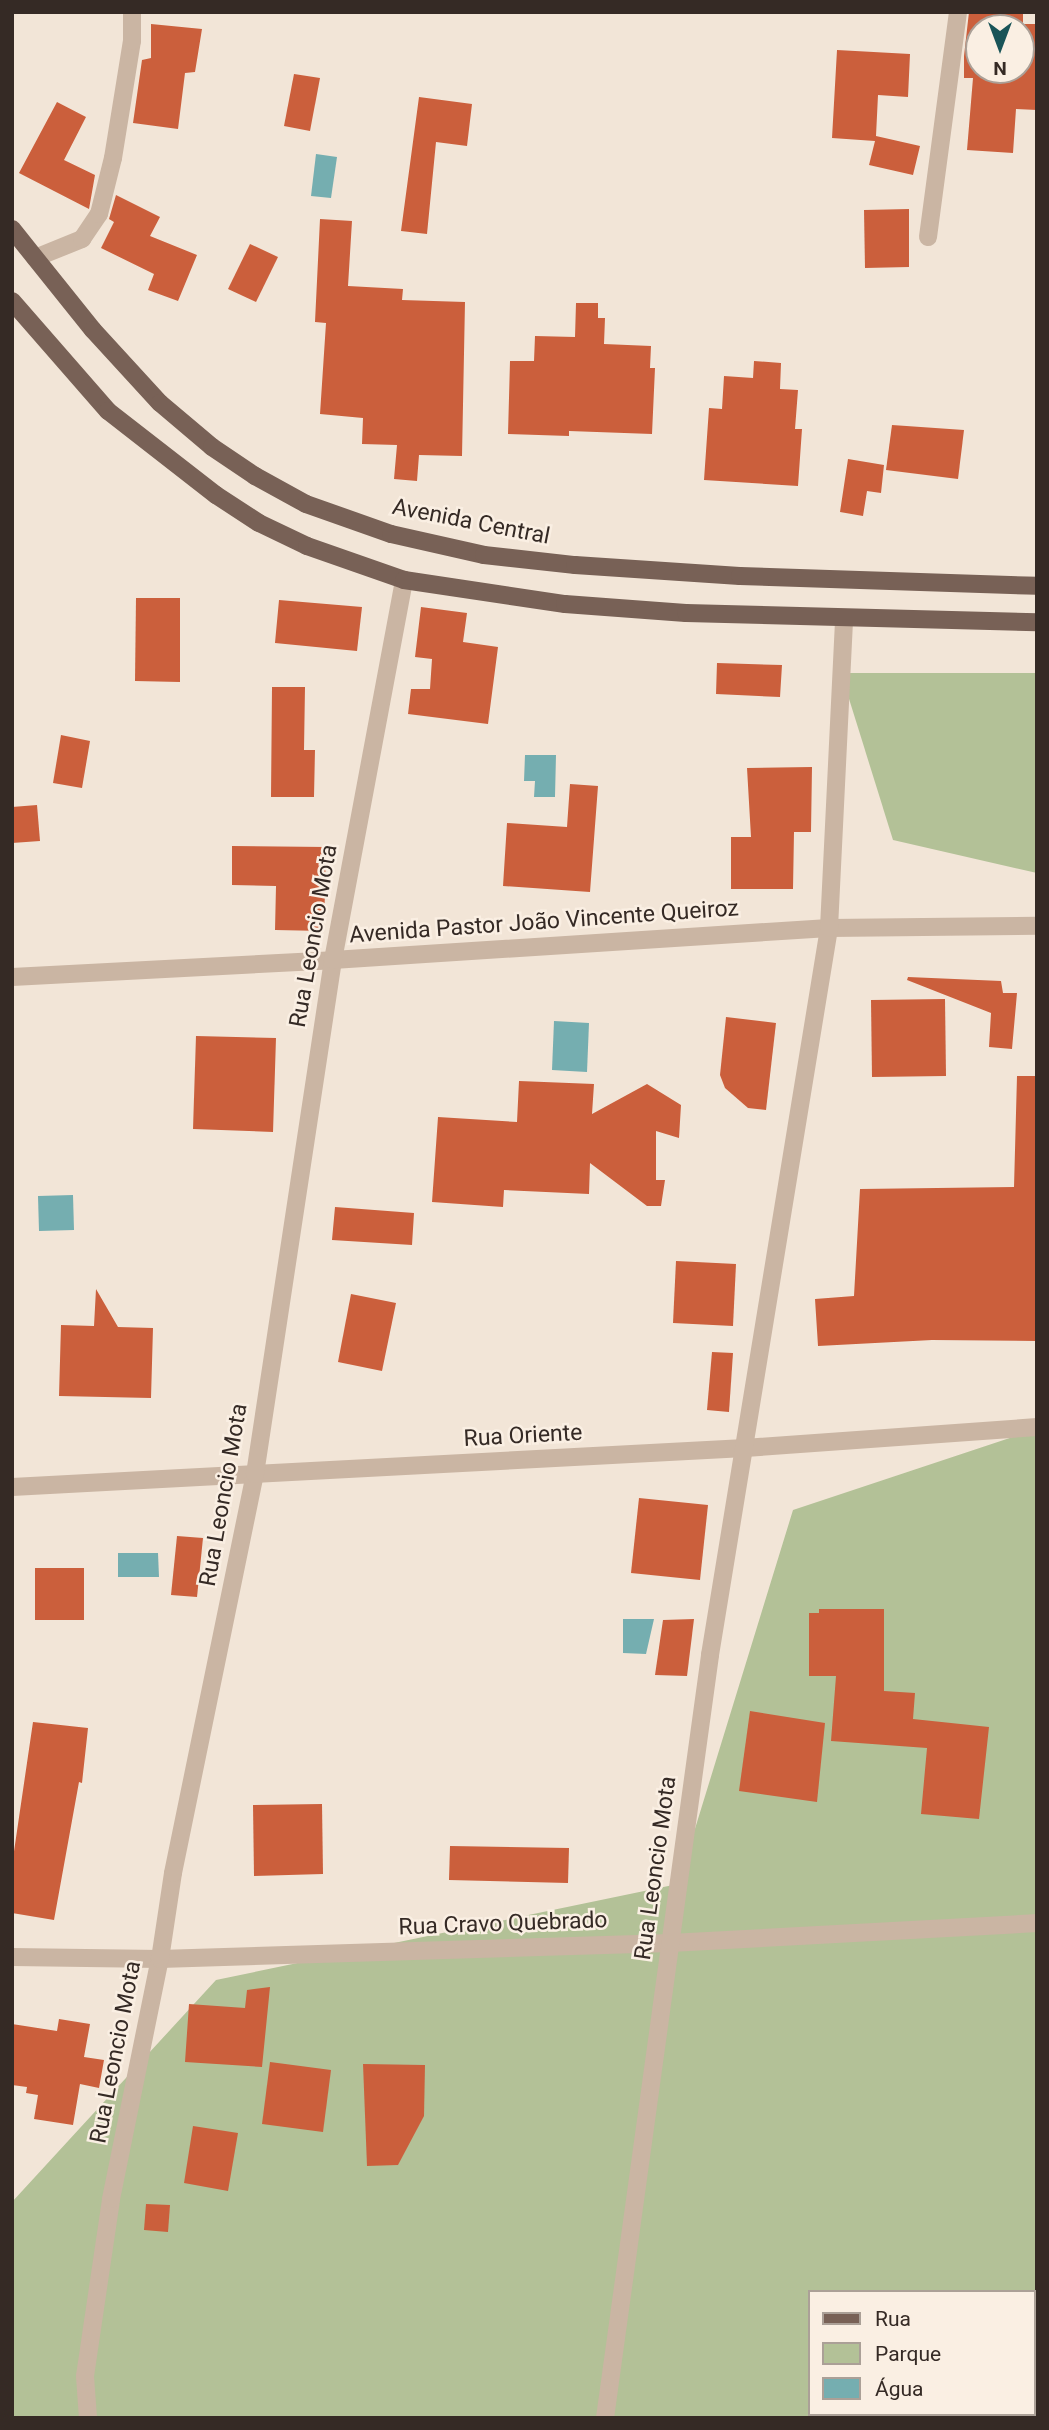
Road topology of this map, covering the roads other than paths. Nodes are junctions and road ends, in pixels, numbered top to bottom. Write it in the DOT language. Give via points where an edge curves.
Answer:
graph roads {
  1 [pos="132,12"];
  2 [pos="958,12"];
  3 [pos="12,229"];
  4 [pos="928,237"];
  5 [pos="35,258"];
  6 [pos="12,301"];
  7 [pos="404,580"];
  8 [pos="1037,586"];
  9 [pos="844,618"];
  10 [pos="1037,622"];
  11 [pos="1037,926"];
  12 [pos="829,928"];
  13 [pos="333,961"];
  14 [pos="12,977"];
  15 [pos="1037,1427"];
  16 [pos="745,1448"];
  17 [pos="255,1475"];
  18 [pos="12,1487"];
  19 [pos="1037,1923"];
  20 [pos="670,1943"];
  21 [pos="12,1957"];
  22 [pos="160,1959"];
  23 [pos="856,2416"];
  24 [pos="88,2418"];
  25 [pos="606,2418"];
  26 [pos="834,2418"];
  1 -- 5 [label="street" via="132,41 113,158 99,214 82,239"];
  2 -- 4 [label="street"];
  3 -- 5 [label="main road, Avenida Central"];
  5 -- 8 [label="main road, Avenida Central" via="160,403 212,447 306,504 391,534 484,555 575,565"];
  6 -- 7 [label="main road" via="108,411 216,495 307,546"];
  7 -- 9 [label="main road" via="565,604"];
  7 -- 13 [label="street, Rua Leoncio Mota"];
  9 -- 10 [label="main road"];
  9 -- 12 [label="street, Rua Leoncio Mota"];
  11 -- 12 [label="street, Avenida Pastor João Vincente Queiroz"];
  12 -- 13 [label="street, Avenida Pastor João Vincente Queiroz"];
  12 -- 16 [label="street, Rua Leoncio Mota"];
  13 -- 14 [label="street, Avenida Pastor João Vincente Queiroz"];
  13 -- 17 [label="street, Rua Leoncio Mota"];
  15 -- 16 [label="street, Rua Oriente"];
  16 -- 17 [label="street, Rua Oriente"];
  16 -- 20 [label="street, Rua Leoncio Mota" via="710,1655"];
  17 -- 18 [label="street, Rua Oriente"];
  17 -- 22 [label="street, Rua Leoncio Mota" via="173,1873"];
  19 -- 20 [label="street, Rua Cravo Quebrado"];
  20 -- 22 [label="street, Rua Cravo Quebrado"];
  20 -- 25 [label="street, Rua Leoncio Mota"];
  21 -- 22 [label="street, Rua Cravo Quebrado"];
  22 -- 24 [label="street, Rua Leoncio Mota" via="111,2199 85,2376"];
  23 -- 26 [label="street"];
}
